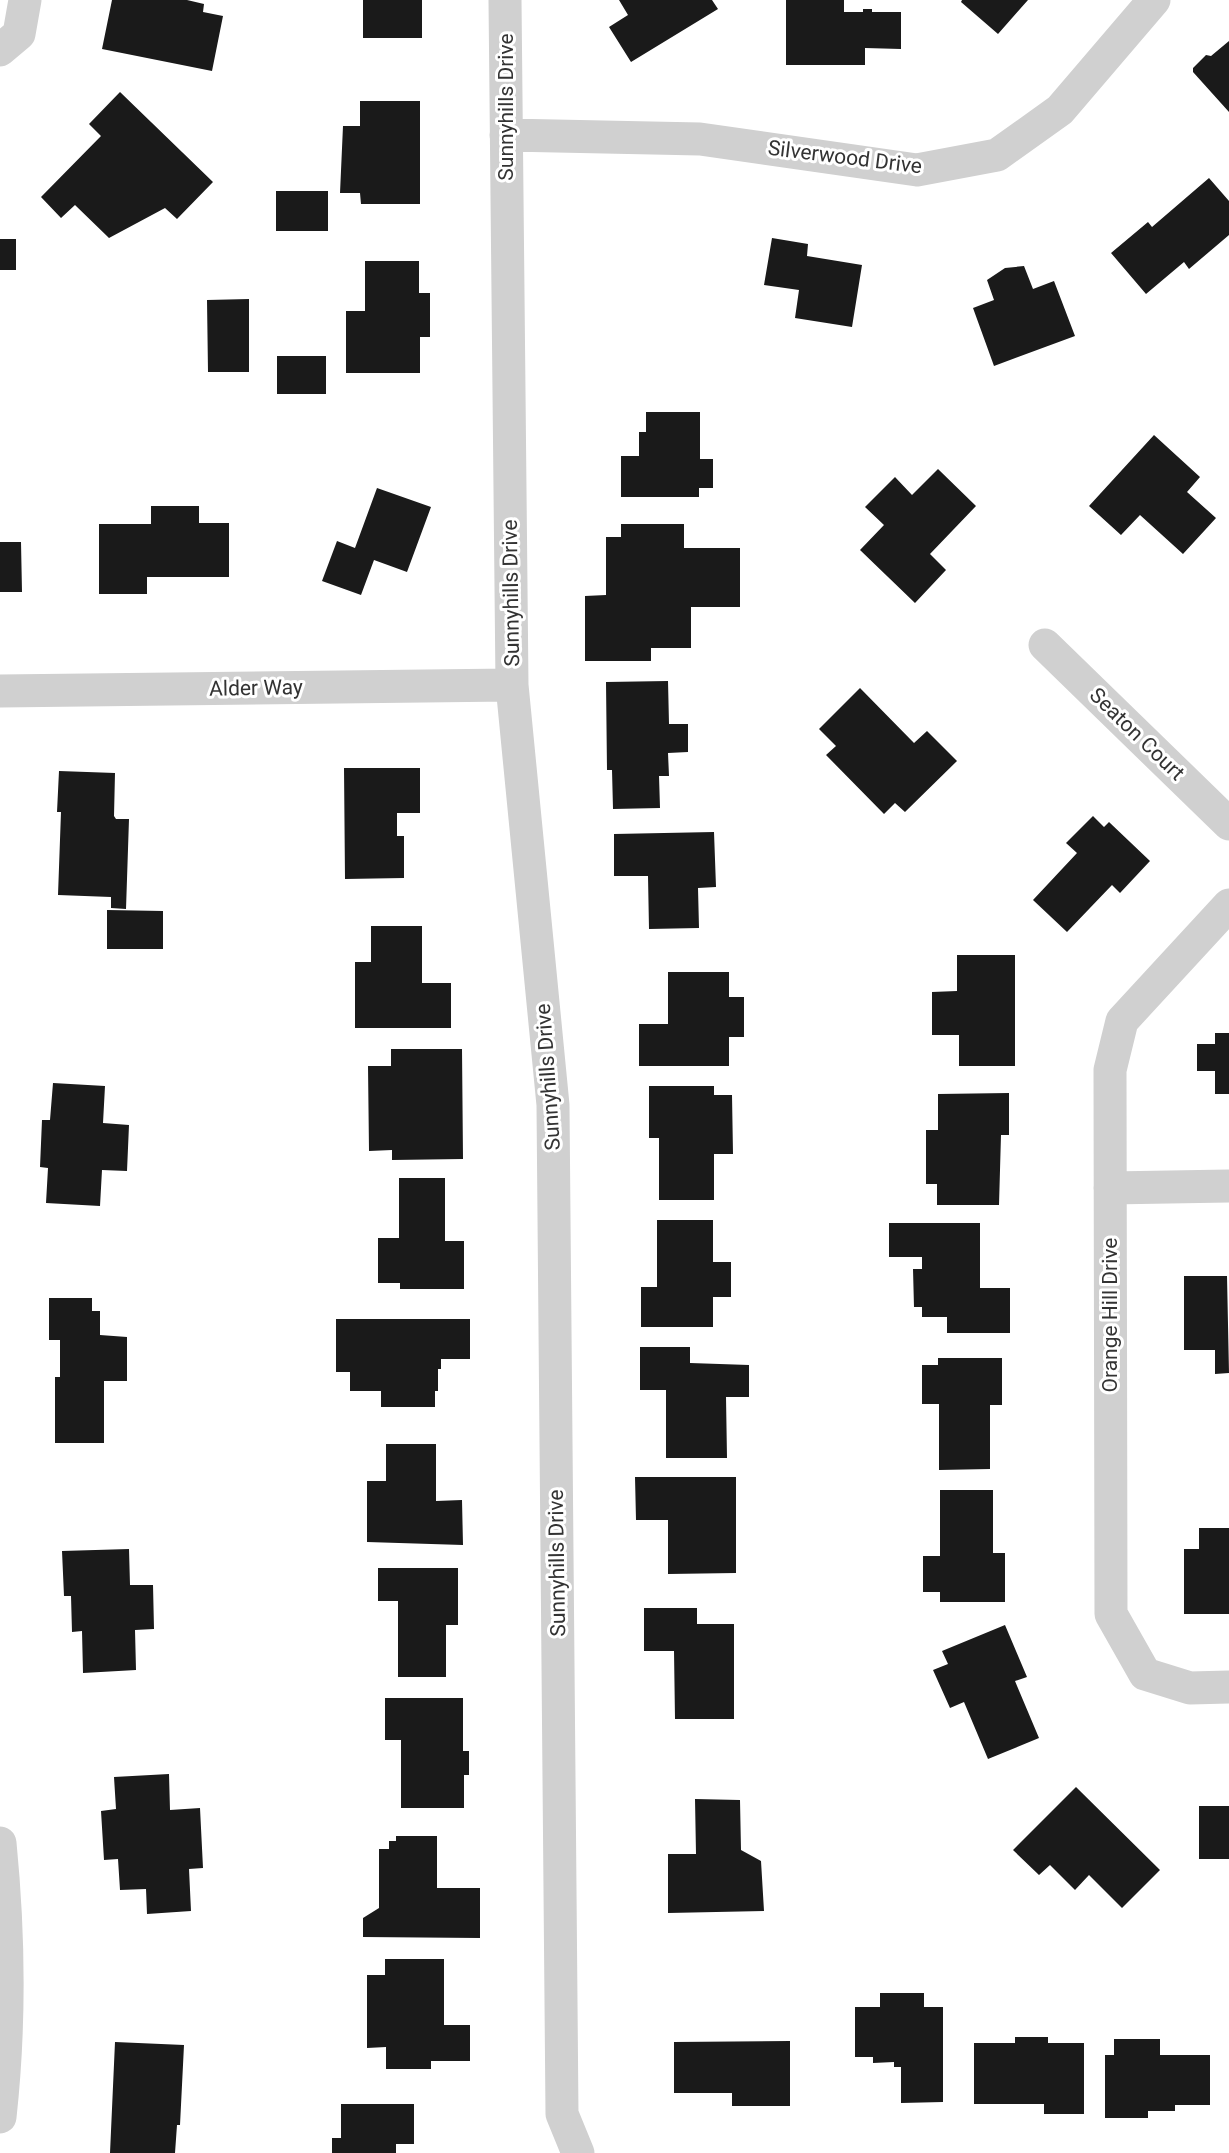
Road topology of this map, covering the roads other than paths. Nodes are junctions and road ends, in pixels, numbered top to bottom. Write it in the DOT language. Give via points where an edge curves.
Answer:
graph roads {
  1 [pos="25,0"];
  2 [pos="505,0"];
  3 [pos="1154,0"];
  4 [pos="0,50"];
  5 [pos="506,135"];
  6 [pos="1046,645"];
  7 [pos="512,685"];
  8 [pos="0,691"];
  9 [pos="1229,824"];
  10 [pos="1229,905"];
  11 [pos="1229,1186"];
  12 [pos="1110,1188"];
  13 [pos="1229,1688"];
  14 [pos="0,1844"];
  15 [pos="0,2117"];
  16 [pos="578,2153"];
  1 -- 4 [label="street" via="19,34"];
  2 -- 5 [label="street, Sunnyhills Drive"];
  3 -- 5 [label="street, Silverwood Drive" via="1060,110 997,155 917,170 700,139"];
  5 -- 7 [label="street, Sunnyhills Drive"];
  6 -- 9 [label="street, Seaton Court"];
  7 -- 8 [label="street, Alder Way"];
  7 -- 16 [label="street, Sunnyhills Drive" via="553,1105 562,2114"];
  10 -- 12 [label="street, Orange Hill Drive" via="1122,1021 1110,1070"];
  11 -- 12 [label="street"];
  12 -- 13 [label="street, Orange Hill Drive" via="1111,1614 1145,1674 1190,1688"];
  14 -- 15 [label="street" via="7,1913"];
}
